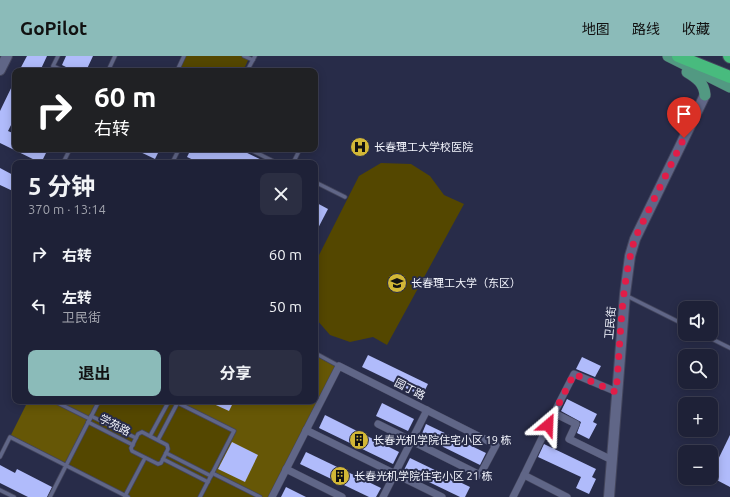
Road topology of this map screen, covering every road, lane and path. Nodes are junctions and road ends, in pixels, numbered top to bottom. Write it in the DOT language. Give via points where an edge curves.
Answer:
graph roads {
  1 [pos="7,56"];
  2 [pos="58,56"];
  3 [pos="115,56"];
  4 [pos="184,56"];
  5 [pos="244,56"];
  6 [pos="255,56"];
  7 [pos="700,56"];
  8 [pos="673,57"];
  9 [pos="252,60"];
  10 [pos="57,68"];
  11 [pos="109,68"];
  12 [pos="178,68"];
  13 [pos="248,68"];
  14 [pos="0,70"];
  15 [pos="730,71"];
  16 [pos="730,77"];
  17 [pos="730,88"];
  18 [pos="705,95"];
  19 [pos="255,152"];
  20 [pos="271,160"];
  21 [pos="318,183"];
  22 [pos="345,196"];
  23 [pos="624,294"];
  24 [pos="678,321"];
  25 [pos="716,341"];
  26 [pos="730,348"];
  27 [pos="318,355"];
  28 [pos="339,366"];
  29 [pos="616,392"];
  30 [pos="60,404"];
  31 [pos="98,404"];
  32 [pos="166,404"];
  33 [pos="176,404"];
  34 [pos="181,404"];
  35 [pos="427,410"];
  36 [pos="554,413"];
  37 [pos="90,419"];
  38 [pos="378,424"];
  39 [pos="306,430"];
  40 [pos="150,436"];
  41 [pos="136,438"];
  42 [pos="158,440"];
  43 [pos="411,441"];
  44 [pos="133,445"];
  45 [pos="166,453"];
  46 [pos="0,457"];
  47 [pos="145,458"];
  48 [pos="163,459"];
  49 [pos="612,460"];
  50 [pos="66,466"];
  51 [pos="286,469"];
  52 [pos="212,474"];
  53 [pos="395,474"];
  54 [pos="524,475"];
  55 [pos="208,482"];
  56 [pos="0,490"];
  57 [pos="126,496"];
  58 [pos="14,497"];
  59 [pos="50,497"];
  60 [pos="200,497"];
  61 [pos="260,497"];
  62 [pos="272,497"];
  63 [pos="342,497"];
  64 [pos="383,497"];
  65 [pos="442,497"];
  66 [pos="513,497"];
  67 [pos="567,497"];
  68 [pos="609,497"];
  1 -- 14 [label="street"];
  2 -- 10 [label="lane" via="53,66"];
  3 -- 11 [label="lane"];
  4 -- 12 [label="lane"];
  5 -- 9 [label="lane"];
  6 -- 9 [label="lane"];
  7 -- 15 [label="highway"];
  8 -- 16 [label="highway"];
  8 -- 17 [label="main road"];
  8 -- 18 [label="main road" via="687,72 697,78 704,88"];
  9 -- 13 [label="lane"];
  17 -- 18 [label="main road" via="711,90"];
  18 -- 23 [label="street, 卫民街" via="635,238"];
  19 -- 20 [label="lane"];
  21 -- 22 [label="lane"];
  23 -- 24 [label="lane"];
  23 -- 29 [label="street, 卫民街"];
  25 -- 26 [label="lane"];
  27 -- 28 [label="lane, 园丁路"];
  28 -- 35 [label="street, 园丁路"];
  28 -- 39 [label="street"];
  29 -- 36 [label="street" via="574,374"];
  29 -- 49 [label="street, 卫民街"];
  30 -- 37 [label="lane, 学苑路"];
  31 -- 37 [label="lane"];
  32 -- 40 [label="lane"];
  33 -- 42 [label="lane"];
  34 -- 52 [label="lane" via="234,431"];
  35 -- 43 [label="street"];
  35 -- 43 [label="street, 园丁路" via="496,444 480,475"];
  36 -- 49 [label="street" via="576,424 569,439"];
  36 -- 54 [label="street"];
  37 -- 41 [label="lane, 学苑路"];
  37 -- 44 [label="lane, 学苑路"];
  37 -- 50 [label="lane"];
  38 -- 43 [label="street"];
  39 -- 51 [label="street"];
  39 -- 53 [label="street"];
  40 -- 41 [label="lane" via="142,432"];
  40 -- 42 [label="lane"];
  41 -- 44 [label="lane"];
  42 -- 45 [label="lane" via="167,445"];
  43 -- 53 [label="street"];
  44 -- 47 [label="lane" via="132,451"];
  45 -- 48 [label="lane"];
  45 -- 52 [label="lane"];
  46 -- 50 [label="lane" via="10,437"];
  47 -- 48 [label="lane" via="158,464 161,464"];
  47 -- 57 [label="lane"];
  48 -- 55 [label="lane"];
  49 -- 68 [label="street, 卫民街"];
  50 -- 57 [label="lane"];
  50 -- 59 [label="lane"];
  51 -- 62 [label="street"];
  51 -- 63 [label="street"];
  52 -- 55 [label="lane"];
  52 -- 61 [label="lane"];
  53 -- 64 [label="street"];
  53 -- 65 [label="street"];
  54 -- 66 [label="street"];
  54 -- 67 [label="street"];
  55 -- 60 [label="lane"];
  56 -- 58 [label="lane"];
}
